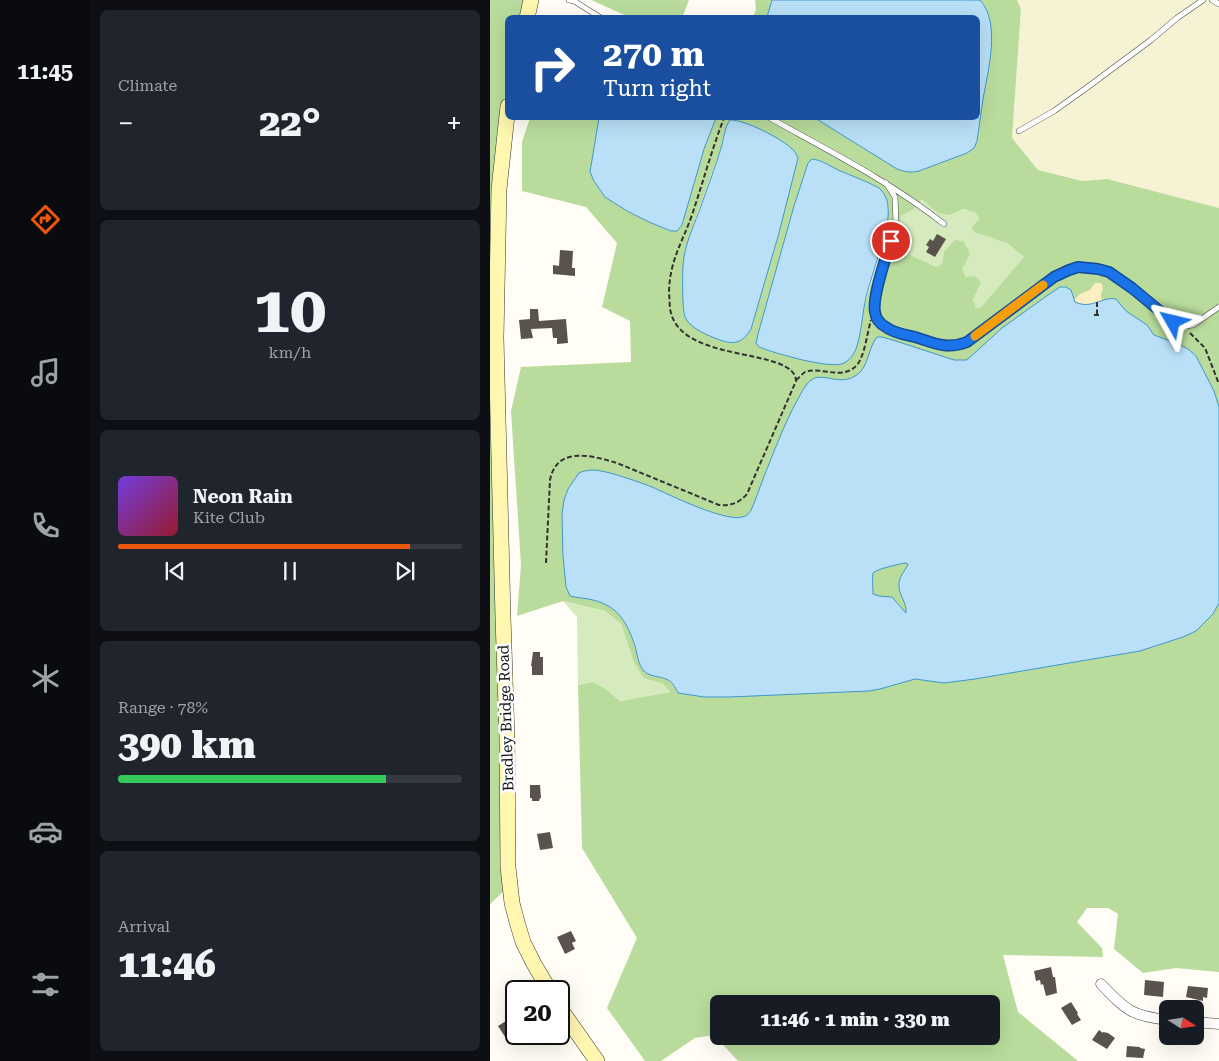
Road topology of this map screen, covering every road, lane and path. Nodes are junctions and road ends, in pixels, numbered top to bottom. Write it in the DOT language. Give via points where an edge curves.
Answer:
graph roads {
  1 [pos="531,0"];
  2 [pos="569,0"];
  3 [pos="1203,0"];
  4 [pos="1212,0"];
  5 [pos="1219,4"];
  6 [pos="528,15"];
  7 [pos="596,15"];
  8 [pos="506,120"];
  9 [pos="723,120"];
  10 [pos="774,120"];
  11 [pos="1019,131"];
  12 [pos="886,183"];
  13 [pos="944,224"];
  14 [pos="1096,302"];
  15 [pos="874,306"];
  16 [pos="1219,307"];
  17 [pos="1097,315"];
  18 [pos="1184,326"];
  19 [pos="796,381"];
  20 [pos="1219,384"];
  21 [pos="546,563"];
  22 [pos="543,980"];
  23 [pos="1101,984"];
  24 [pos="1159,1019"];
  25 [pos="570,1023"];
  26 [pos="1204,1023"];
  27 [pos="1219,1024"];
  28 [pos="597,1061"];
  1 -- 6 [label="street"];
  2 -- 7 [label="lane"];
  3 -- 11 [label="lane" via="1085,89"];
  4 -- 5 [label="lane"];
  8 -- 22 [label="street, Bradley Bridge Road" via="499,189 496,338 508,867 512,903 523,942"];
  9 -- 19 [label="path" via="675,254 669,287 671,314 680,329 696,341 778,362 794,372"];
  10 -- 12 [label="lane"];
  12 -- 13 [label="lane"];
  12 -- 15 [label="lane" via="895,197 896,223"];
  14 -- 17 [label="path"];
  15 -- 18 [label="lane" via="875,314 887,329 932,343 957,346 967,342 1054,277 1078,267 1109,272 1173,322"];
  15 -- 19 [label="path" via="862,355 856,365 846,372 811,371"];
  16 -- 18 [label="lane" via="1193,326"];
  18 -- 20 [label="path" via="1205,348"];
  19 -- 21 [label="path" via="747,494 733,505 719,505 602,458 573,456 560,461 550,480"];
  23 -- 24 [label="street" via="1130,1012"];
  25 -- 28 [label="street"];
  26 -- 27 [label="street"];
}
